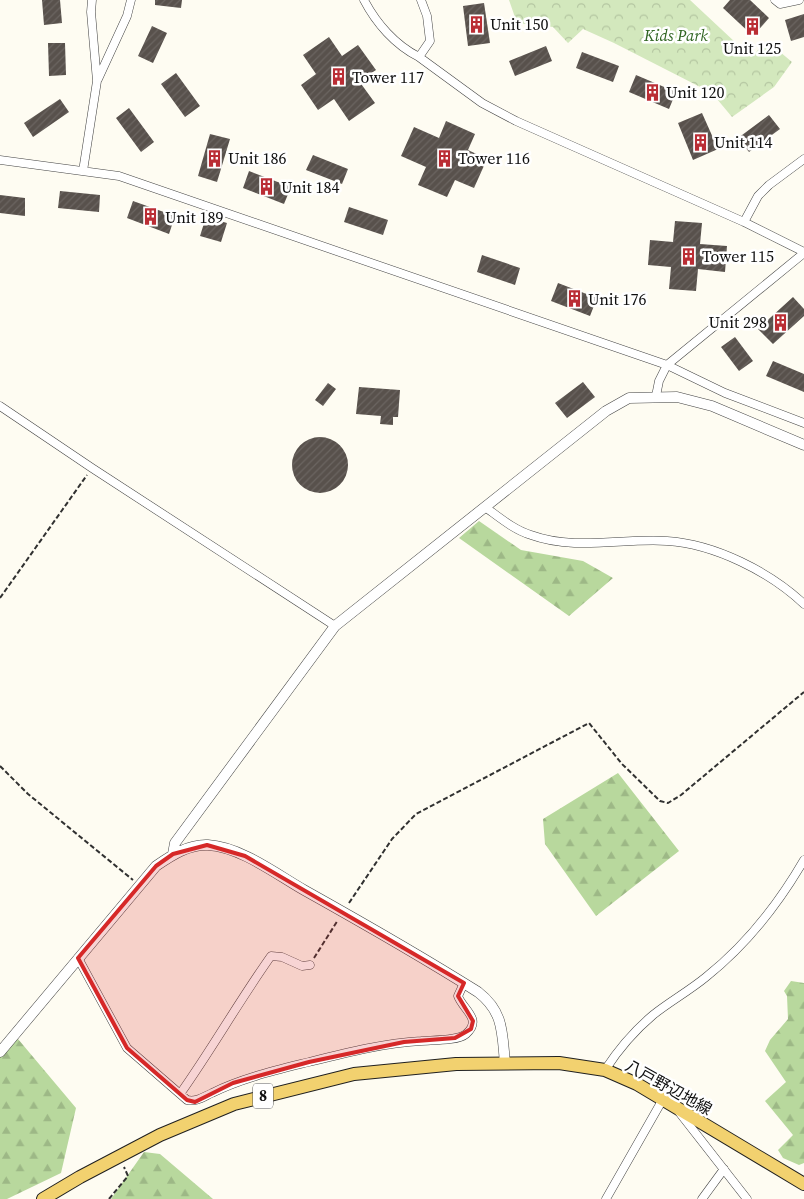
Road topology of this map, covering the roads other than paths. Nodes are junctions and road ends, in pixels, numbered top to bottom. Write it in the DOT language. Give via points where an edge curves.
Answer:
graph roads {
  1 [pos="92,0"];
  2 [pos="132,0"];
  3 [pos="364,0"];
  4 [pos="421,0"];
  5 [pos="775,0"];
  6 [pos="799,0"];
  7 [pos="418,56"];
  8 [pos="97,81"];
  9 [pos="804,158"];
  10 [pos="0,160"];
  11 [pos="83,171"];
  12 [pos="744,222"];
  13 [pos="804,253"];
  14 [pos="667,365"];
  15 [pos="656,396"];
  16 [pos="0,406"];
  17 [pos="804,423"];
  18 [pos="804,445"];
  19 [pos="485,507"];
  20 [pos="804,604"];
  21 [pos="335,626"];
  22 [pos="173,854"];
  23 [pos="804,860"];
  24 [pos="78,958"];
  25 [pos="310,965"];
  26 [pos="464,983"];
  27 [pos="0,1052"];
  28 [pos="505,1063"];
  29 [pos="605,1070"];
  30 [pos="180,1094"];
  31 [pos="668,1102"];
  32 [pos="724,1169"];
  33 [pos="804,1184"];
  34 [pos="42,1199"];
  35 [pos="606,1199"];
  36 [pos="702,1199"];
  37 [pos="747,1199"];
  1 -- 8 [label="street"];
  2 -- 8 [label="street"];
  3 -- 7 [label="street" via="387,32 407,51"];
  4 -- 7 [label="street" via="428,16 430,40"];
  5 -- 6 [label="street" via="780,4"];
  7 -- 12 [label="street" via="482,103 516,121"];
  8 -- 11 [label="street"];
  9 -- 12 [label="street" via="758,196"];
  10 -- 11 [label="street"];
  11 -- 14 [label="street" via="119,176"];
  12 -- 13 [label="street"];
  13 -- 14 [label="street"];
  14 -- 15 [label="street"];
  14 -- 17 [label="street" via="724,393"];
  15 -- 18 [label="street" via="677,397 712,406"];
  15 -- 19 [label="street" via="629,398 606,411"];
  16 -- 21 [label="street"];
  19 -- 20 [label="street" via="530,535 555,542 670,541 716,552 748,564"];
  19 -- 21 [label="street"];
  21 -- 22 [label="street" via="175,842"];
  22 -- 24 [label="street" via="156,866"];
  22 -- 26 [label="street" via="207,845 245,856"];
  23 -- 29 [label="street" via="783,893 736,949 706,977 653,1015"];
  24 -- 27 [label="street"];
  24 -- 30 [label="street" via="127,1048"];
  25 -- 30 [label="street" via="302,966 271,956"];
  26 -- 28 [label="street" via="488,1000 496,1011 502,1028"];
  26 -- 30 [label="street" via="458,996 473,1021 464,1036 404,1042 309,1062 233,1083 194,1102"];
  28 -- 29 [label="main road, 八戸野辺地線 / 8" via="559,1063"];
  28 -- 34 [label="main road, 8" via="456,1064 354,1074 234,1104 160,1135"];
  29 -- 31 [label="main road, 八戸野辺地線 / 8"];
  31 -- 32 [label="street"];
  31 -- 33 [label="main road, 八戸野辺地線 / 8"];
  31 -- 35 [label="street"];
  32 -- 36 [label="street"];
  32 -- 37 [label="street"];
}
